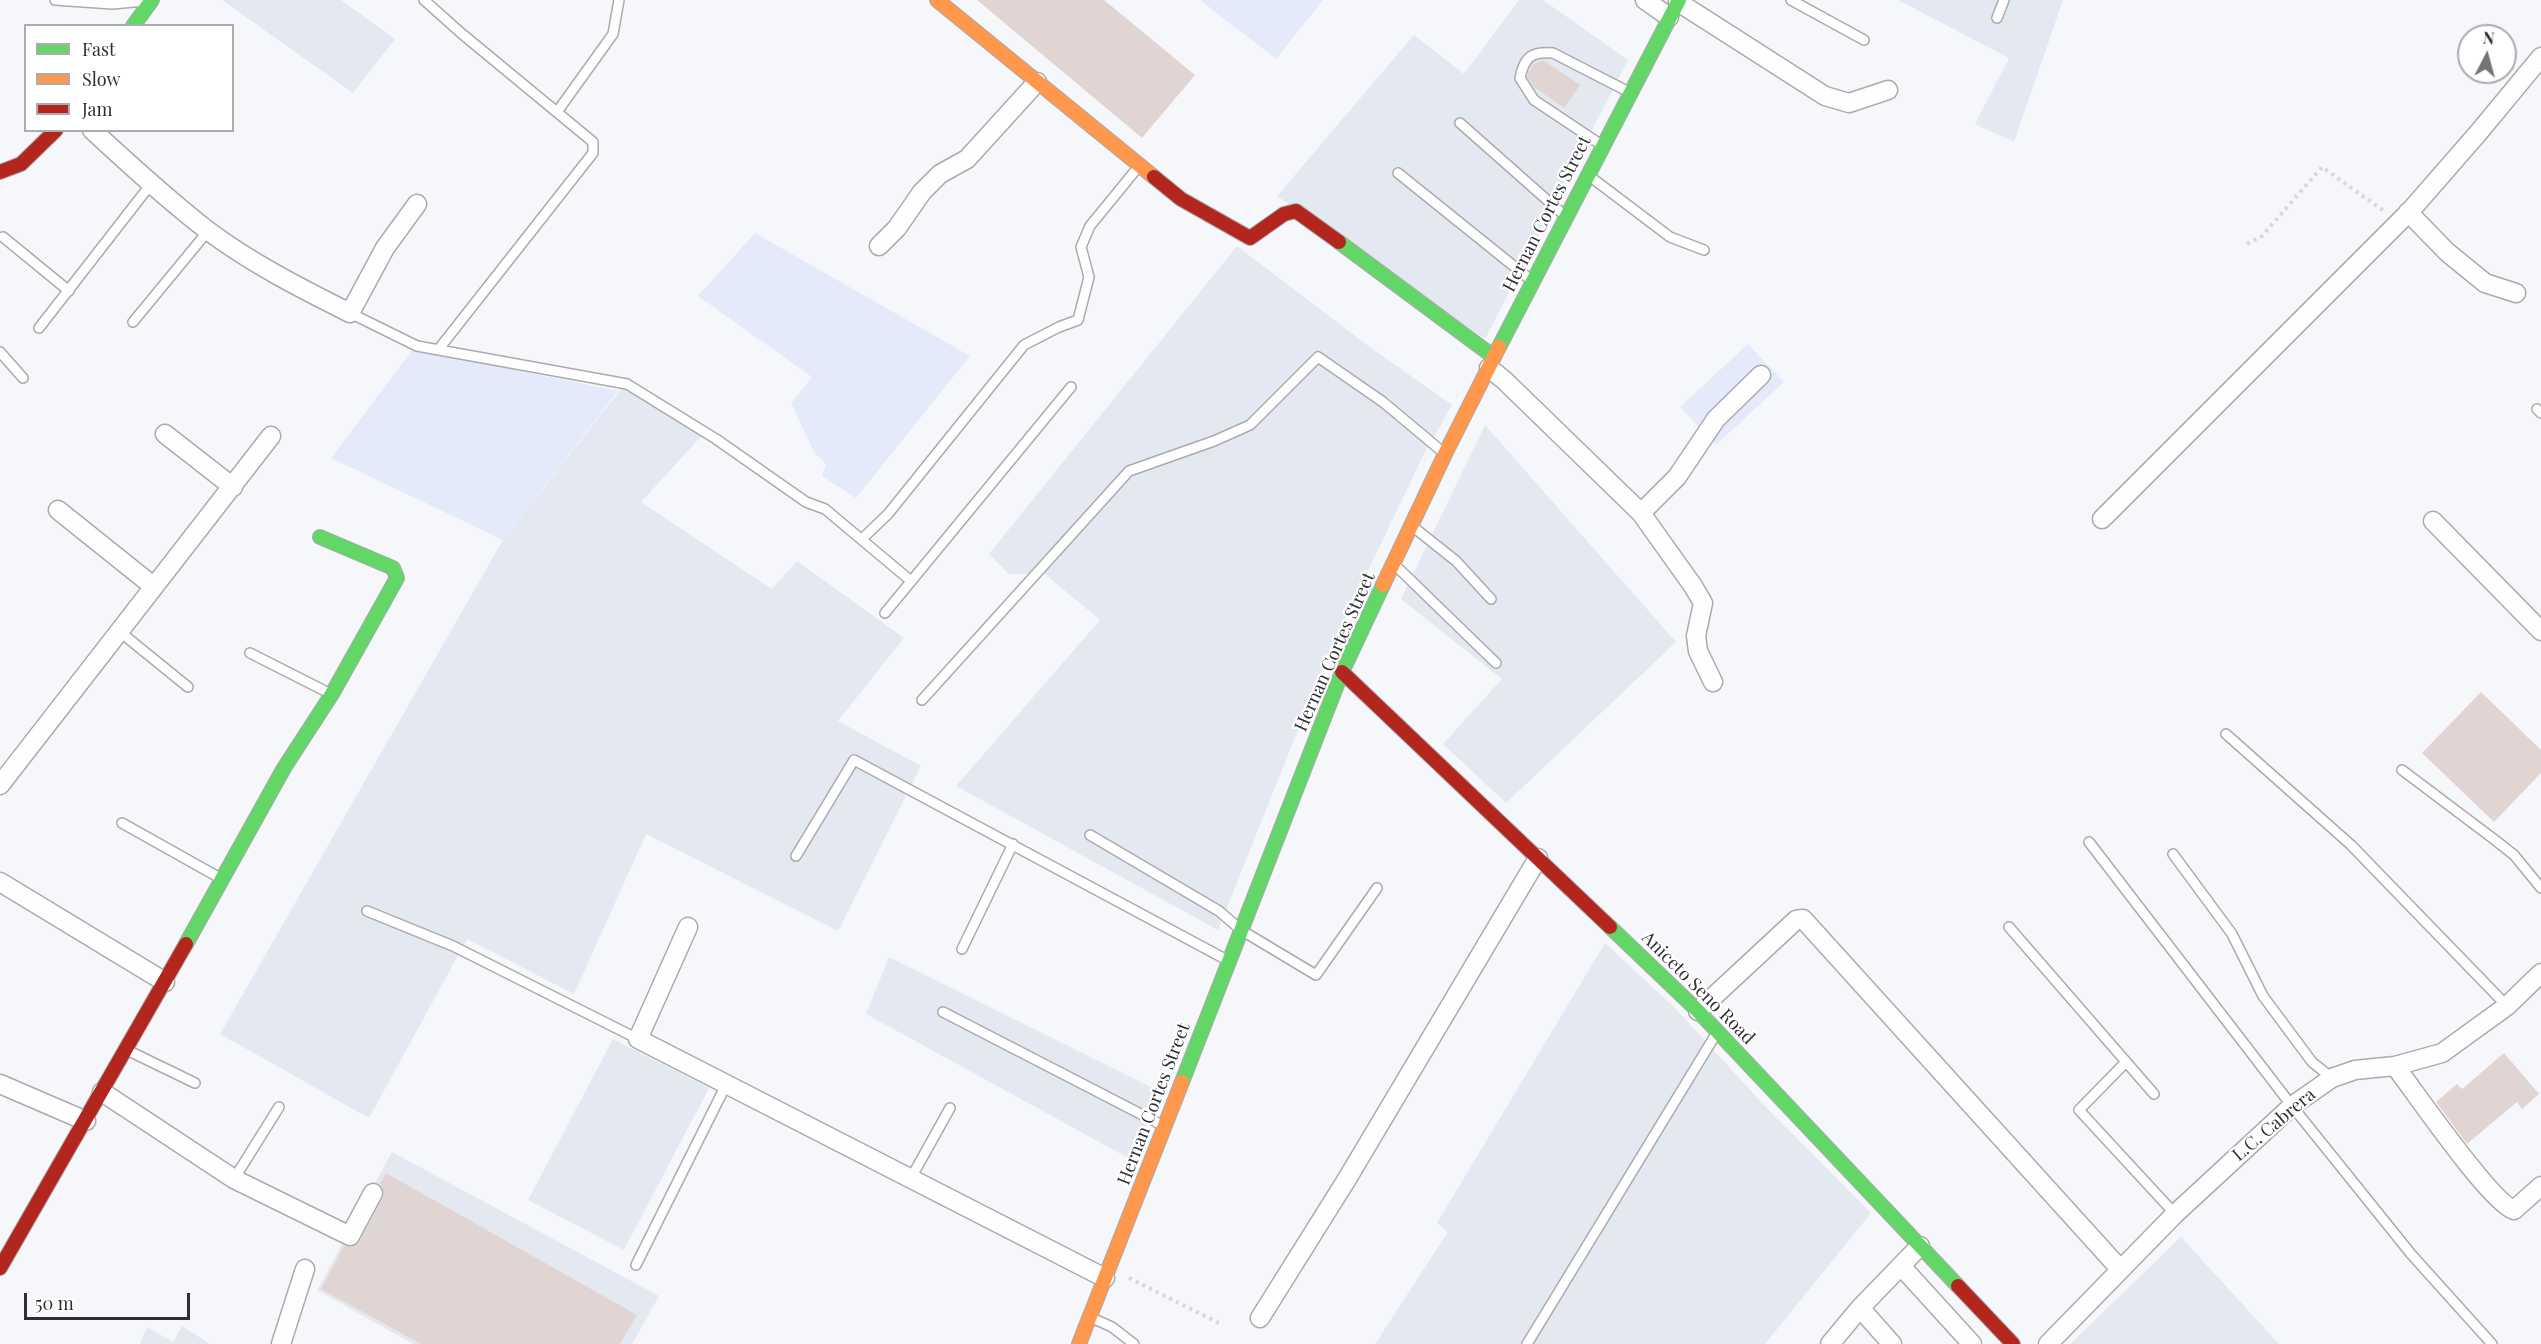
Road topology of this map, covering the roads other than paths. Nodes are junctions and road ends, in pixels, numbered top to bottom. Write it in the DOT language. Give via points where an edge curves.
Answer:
graph roads {
  1 [pos="55,0"];
  2 [pos="151,0"];
  3 [pos="424,0"];
  4 [pos="619,0"];
  5 [pos="937,0"];
  6 [pos="1645,0"];
  7 [pos="1791,0"];
  8 [pos="2004,0"];
  9 [pos="1675,7"];
  10 [pos="1997,18"];
  11 [pos="134,24"];
  12 [pos="1864,40"];
  13 [pos="2541,57"];
  14 [pos="1037,82"];
  15 [pos="1888,90"];
  16 [pos="1630,92"];
  17 [pos="556,112"];
  18 [pos="1460,123"];
  19 [pos="54,132"];
  20 [pos="94,132"];
  21 [pos="1602,145"];
  22 [pos="1140,165"];
  23 [pos="0,172"];
  24 [pos="1398,173"];
  25 [pos="1587,174"];
  26 [pos="151,184"];
  27 [pos="417,204"];
  28 [pos="1565,216"];
  29 [pos="2403,217"];
  30 [pos="208,231"];
  31 [pos="3,237"];
  32 [pos="879,246"];
  33 [pos="1704,250"];
  34 [pos="1533,281"];
  35 [pos="69,291"];
  36 [pos="2516,293"];
  37 [pos="350,312"];
  38 [pos="133,322"];
  39 [pos="39,328"];
  40 [pos="438,350"];
  41 [pos="0,352"];
  42 [pos="1492,362"];
  43 [pos="1761,375"];
  44 [pos="23,378"];
  45 [pos="1071,387"];
  46 [pos="165,434"];
  47 [pos="271,436"];
  48 [pos="1446,454"];
  49 [pos="233,488"];
  50 [pos="58,510"];
  51 [pos="1641,513"];
  52 [pos="2102,519"];
  53 [pos="2433,521"];
  54 [pos="1412,526"];
  55 [pos="320,537"];
  56 [pos="862,539"];
  57 [pos="1394,564"];
  58 [pos="911,581"];
  59 [pos="153,586"];
  60 [pos="1491,599"];
  61 [pos="885,613"];
  62 [pos="119,631"];
  63 [pos="2541,631"];
  64 [pos="250,653"];
  65 [pos="1496,663"];
  66 [pos="1342,672"];
  67 [pos="1713,682"];
  68 [pos="188,687"];
  69 [pos="332,694"];
  70 [pos="921,700"];
  71 [pos="2226,734"];
  72 [pos="2402,770"];
  73 [pos="0,785"];
  74 [pos="122,823"];
  75 [pos="1090,836"];
  76 [pos="2089,842"];
  77 [pos="1013,844"];
  78 [pos="2173,854"];
  79 [pos="796,856"];
  80 [pos="1538,858"];
  81 [pos="222,879"];
  82 [pos="0,882"];
  83 [pos="1377,888"];
  84 [pos="2541,888"];
  85 [pos="366,911"];
  86 [pos="688,927"];
  87 [pos="2009,927"];
  88 [pos="1241,930"];
  89 [pos="962,950"];
  90 [pos="1229,961"];
  91 [pos="2541,974"];
  92 [pos="165,982"];
  93 [pos="2507,1006"];
  94 [pos="1698,1011"];
  95 [pos="943,1012"];
  96 [pos="1718,1032"];
  97 [pos="638,1039"];
  98 [pos="127,1050"];
  99 [pos="2126,1062"];
  100 [pos="2395,1066"];
  101 [pos="2332,1078"];
  102 [pos="195,1083"];
  103 [pos="727,1083"];
  104 [pos="0,1084"];
  105 [pos="102,1092"];
  106 [pos="2154,1094"];
  107 [pos="2292,1106"];
  108 [pos="279,1107"];
  109 [pos="950,1108"];
  110 [pos="86,1121"];
  111 [pos="1164,1126"];
  112 [pos="911,1178"];
  113 [pos="234,1179"];
  114 [pos="2541,1186"];
  115 [pos="373,1193"];
  116 [pos="2175,1214"];
  117 [pos="1920,1246"];
  118 [pos="636,1265"];
  119 [pos="1901,1266"];
  120 [pos="0,1268"];
  121 [pos="305,1269"];
  122 [pos="2120,1269"];
  123 [pos="1107,1273"];
  124 [pos="1860,1308"];
  125 [pos="1090,1317"];
  126 [pos="1260,1318"];
  127 [pos="1995,1325"];
  128 [pos="286,1343"];
  129 [pos="1079,1344"];
  130 [pos="1134,1344"];
  131 [pos="1527,1344"];
  132 [pos="1830,1344"];
  133 [pos="1893,1344"];
  134 [pos="1973,1344"];
  135 [pos="2013,1344"];
  136 [pos="2048,1344"];
  137 [pos="2492,1344"];
  1 -- 2 [label="lane" via="112,4"];
  2 -- 11 [label="street"];
  3 -- 17 [label="lane"];
  4 -- 17 [label="lane" via="612,34"];
  5 -- 14 [label="street"];
  6 -- 9 [label="street"];
  7 -- 12 [label="lane"];
  8 -- 10 [label="lane"];
  9 -- 15 [label="street" via="1825,96 1849,103"];
  9 -- 16 [label="street, Hernan Cortes Street"];
  13 -- 29 [label="street"];
  14 -- 22 [label="street"];
  14 -- 32 [label="street" via="967,159 940,174 922,192"];
  16 -- 21 [label="street, Hernan Cortes Street"];
  16 -- 21 [label="lane" via="1553,53 1530,54 1525,60 1520,78 1534,100"];
  17 -- 40 [label="lane" via="593,142 593,153"];
  18 -- 28 [label="lane"];
  19 -- 23 [label="street" via="21,164"];
  20 -- 26 [label="street"];
  21 -- 25 [label="street, Hernan Cortes Street"];
  22 -- 42 [label="street" via="1181,199 1250,238 1284,214 1296,211"];
  22 -- 56 [label="lane" via="1090,226 1081,247 1089,277 1078,320 1024,345 888,514"];
  24 -- 34 [label="lane"];
  25 -- 28 [label="street, Hernan Cortes Street"];
  25 -- 33 [label="lane" via="1670,237"];
  26 -- 30 [label="street"];
  26 -- 35 [label="lane"];
  27 -- 37 [label="street" via="385,248"];
  28 -- 34 [label="street, Hernan Cortes Street"];
  29 -- 36 [label="street" via="2485,283"];
  29 -- 52 [label="street"];
  30 -- 37 [label="street" via="286,281"];
  30 -- 38 [label="lane"];
  31 -- 35 [label="lane"];
  34 -- 42 [label="street, Hernan Cortes Street"];
  35 -- 39 [label="lane"];
  37 -- 40 [label="lane" via="417,346"];
  40 -- 56 [label="lane" via="627,384 806,502 825,508"];
  41 -- 44 [label="lane"];
  42 -- 48 [label="street, Hernan Cortes Street"];
  42 -- 51 [label="street" via="1504,380"];
  43 -- 51 [label="street" via="1716,418 1677,477"];
  45 -- 58 [label="lane"];
  46 -- 49 [label="street"];
  47 -- 49 [label="street"];
  48 -- 54 [label="street, Hernan Cortes Street"];
  48 -- 70 [label="lane" via="1383,402 1318,357 1250,425 1129,471"];
  49 -- 59 [label="street"];
  50 -- 59 [label="street"];
  51 -- 67 [label="street" via="1703,603 1696,636 1698,651"];
  53 -- 63 [label="street"];
  54 -- 57 [label="street, Hernan Cortes Street"];
  54 -- 60 [label="lane" via="1456,561"];
  55 -- 69 [label="street" via="393,568 397,578"];
  56 -- 58 [label="lane"];
  57 -- 65 [label="lane"];
  57 -- 66 [label="street, Hernan Cortes Street"];
  58 -- 61 [label="lane"];
  59 -- 62 [label="street"];
  62 -- 68 [label="lane"];
  62 -- 73 [label="street"];
  64 -- 69 [label="lane"];
  66 -- 80 [label="street, Aniceto Seno Road"];
  66 -- 88 [label="street, Hernan Cortes Street"];
  69 -- 81 [label="street" via="284,768"];
  71 -- 93 [label="lane" via="2351,845"];
  72 -- 84 [label="lane" via="2514,855"];
  74 -- 81 [label="lane"];
  75 -- 88 [label="lane" via="1219,911"];
  76 -- 107 [label="lane"];
  77 -- 79 [label="lane" via="854,760"];
  77 -- 89 [label="lane"];
  77 -- 90 [label="lane"];
  78 -- 101 [label="lane" via="2232,934 2263,996 2312,1062"];
  80 -- 94 [label="street, Aniceto Seno Road"];
  80 -- 126 [label="street"];
  81 -- 92 [label="street"];
  82 -- 92 [label="street"];
  83 -- 88 [label="lane" via="1316,975"];
  85 -- 97 [label="lane" via="453,946"];
  86 -- 97 [label="street"];
  87 -- 99 [label="lane"];
  88 -- 90 [label="street, Hernan Cortes Street"];
  90 -- 111 [label="street, Hernan Cortes Street"];
  91 -- 93 [label="street, L.C. Cabrera"];
  92 -- 98 [label="street"];
  93 -- 100 [label="street, L.C. Cabrera" via="2442,1053"];
  94 -- 96 [label="street, Aniceto Seno Road"];
  94 -- 122 [label="street" via="1796,920 1803,919"];
  95 -- 111 [label="lane"];
  96 -- 117 [label="street, Aniceto Seno Road"];
  96 -- 131 [label="lane"];
  97 -- 103 [label="street"];
  98 -- 102 [label="lane"];
  98 -- 105 [label="street"];
  99 -- 106 [label="lane"];
  99 -- 116 [label="lane" via="2079,1110"];
  100 -- 101 [label="street, L.C. Cabrera" via="2355,1070"];
  100 -- 114 [label="street" via="2487,1187 2507,1207 2514,1210"];
  101 -- 107 [label="street, L.C. Cabrera"];
  103 -- 112 [label="street"];
  103 -- 118 [label="lane"];
  104 -- 110 [label="street"];
  105 -- 110 [label="street"];
  105 -- 113 [label="street"];
  107 -- 116 [label="street, L.C. Cabrera"];
  107 -- 137 [label="lane" via="2411,1254"];
  108 -- 113 [label="lane"];
  109 -- 112 [label="lane"];
  110 -- 120 [label="street"];
  111 -- 123 [label="street, Hernan Cortes Street"];
  112 -- 123 [label="street"];
  113 -- 115 [label="street" via="350,1236"];
  116 -- 122 [label="street, L.C. Cabrera"];
  117 -- 119 [label="street"];
  117 -- 127 [label="street, Aniceto Seno Road"];
  119 -- 124 [label="street"];
  119 -- 134 [label="street"];
  121 -- 128 [label="street"];
  122 -- 136 [label="street, L.C. Cabrera"];
  123 -- 125 [label="street, Hernan Cortes Street"];
  124 -- 132 [label="street"];
  124 -- 133 [label="street"];
  125 -- 129 [label="street, Hernan Cortes Street"];
  125 -- 130 [label="lane"];
  127 -- 134 [label="street"];
  127 -- 135 [label="street, Aniceto Seno Road"];
}
